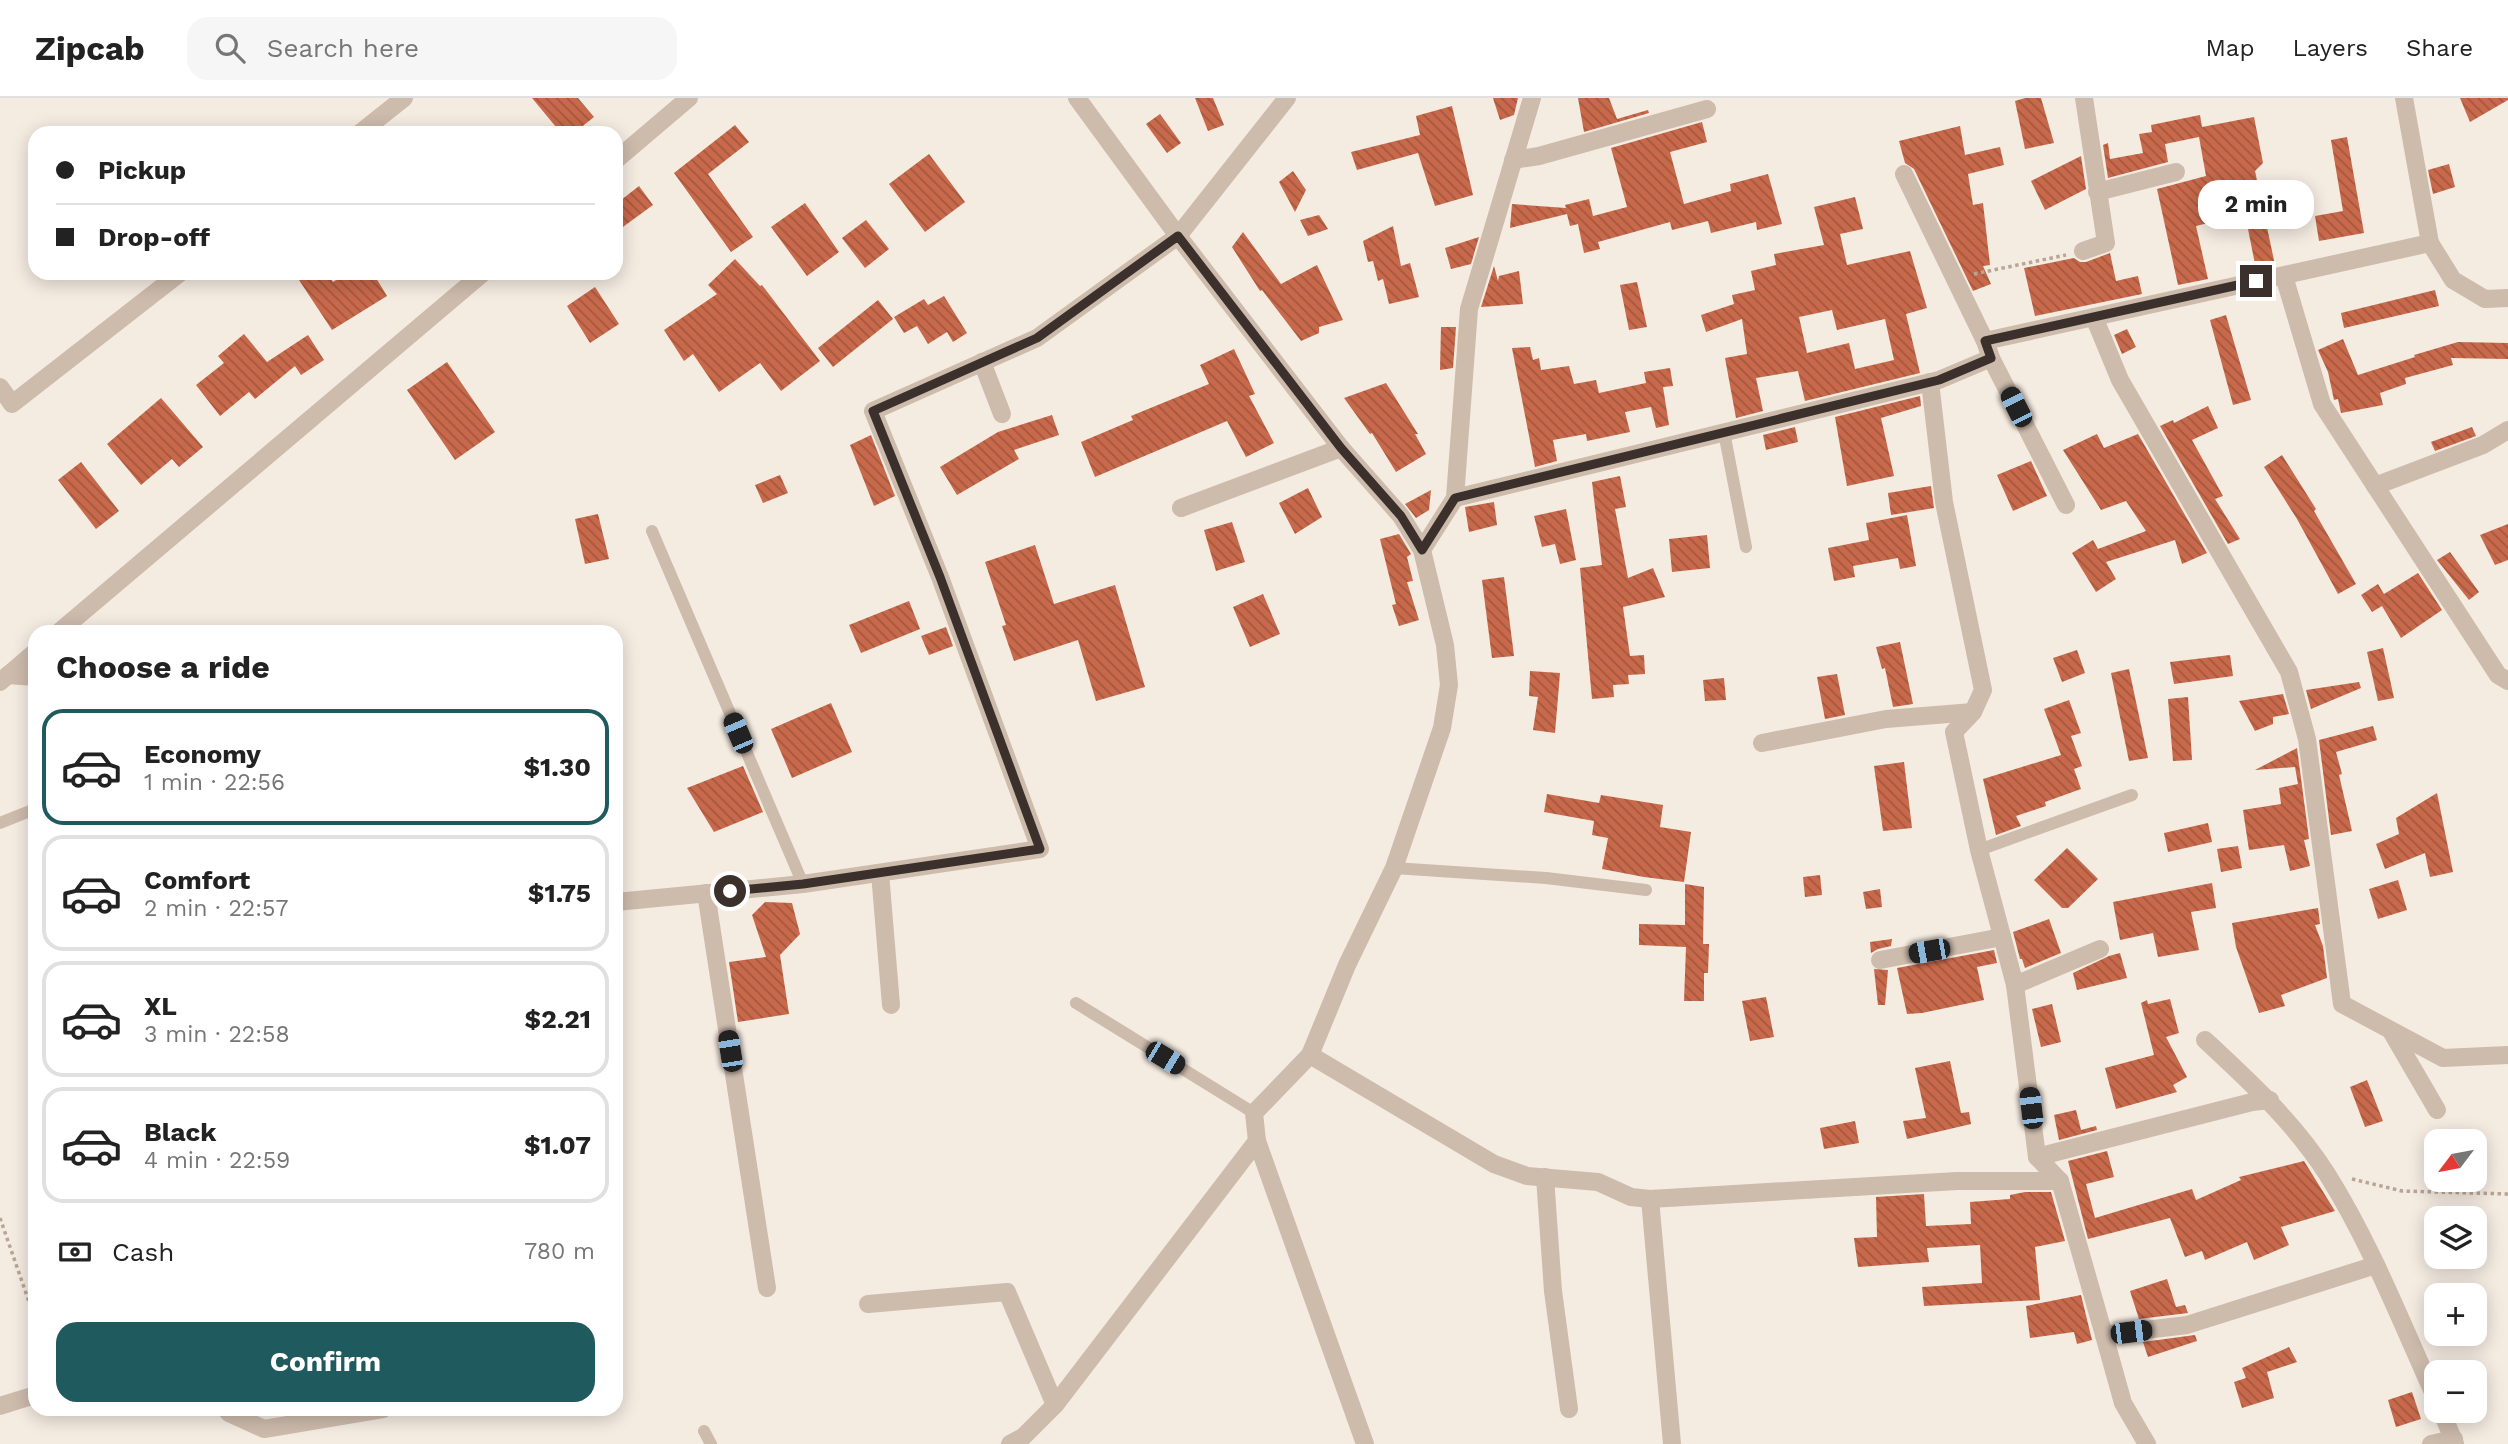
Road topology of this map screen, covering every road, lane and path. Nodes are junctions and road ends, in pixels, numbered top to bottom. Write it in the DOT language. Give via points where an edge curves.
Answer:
graph roads {
  1 [pos="404,98"];
  2 [pos="689,98"];
  3 [pos="1077,98"];
  4 [pos="1287,98"];
  5 [pos="1532,98"];
  6 [pos="2084,98"];
  7 [pos="2404,98"];
  8 [pos="1707,109"];
  9 [pos="369,126"];
  10 [pos="623,154"];
  11 [pos="1513,160"];
  12 [pos="2176,172"];
  13 [pos="1904,174"];
  14 [pos="2097,192"];
  15 [pos="1178,236"];
  16 [pos="2430,243"];
  17 [pos="2083,251"];
  18 [pos="2284,275"];
  19 [pos="1955,278"];
  20 [pos="171,280"];
  21 [pos="475,280"];
  22 [pos="2508,298"];
  23 [pos="2094,317"];
  24 [pos="1988,349"];
  25 [pos="982,362"];
  26 [pos="1930,382"];
  27 [pos="0,387"];
  28 [pos="1002,414"];
  29 [pos="2508,430"];
  30 [pos="1724,432"];
  31 [pos="1341,448"];
  32 [pos="2375,486"];
  33 [pos="1455,498"];
  34 [pos="2066,505"];
  35 [pos="1181,508"];
  36 [pos="652,531"];
  37 [pos="1746,548"];
  38 [pos="1422,550"];
  39 [pos="67,625"];
  40 [pos="28,658"];
  41 [pos="28,677"];
  42 [pos="4,678"];
  43 [pos="2508,681"];
  44 [pos="1973,712"];
  45 [pos="1762,743"];
  46 [pos="2132,795"];
  47 [pos="28,812"];
  48 [pos="0,823"];
  49 [pos="1979,850"];
  50 [pos="1394,868"];
  51 [pos="880,873"];
  52 [pos="803,884"];
  53 [pos="1646,890"];
  54 [pos="706,893"];
  55 [pos="623,896"];
  56 [pos="2002,937"];
  57 [pos="2100,949"];
  58 [pos="1880,960"];
  59 [pos="2015,985"];
  60 [pos="1076,1003"];
  61 [pos="891,1005"];
  62 [pos="2391,1031"];
  63 [pos="2205,1040"];
  64 [pos="1310,1055"];
  65 [pos="2508,1055"];
  66 [pos="2270,1100"];
  67 [pos="2437,1110"];
  68 [pos="1254,1113"];
  69 [pos="1257,1141"];
  70 [pos="2037,1157"];
  71 [pos="2326,1173"];
  72 [pos="1545,1177"];
  73 [pos="2060,1181"];
  74 [pos="2508,1194"];
  75 [pos="1650,1199"];
  76 [pos="0,1217"];
  77 [pos="2376,1265"];
  78 [pos="767,1288"];
  79 [pos="28,1298"];
  80 [pos="868,1304"];
  81 [pos="2104,1335"];
  82 [pos="2424,1372"];
  83 [pos="28,1397"];
  84 [pos="1055,1405"];
  85 [pos="0,1406"];
  86 [pos="1569,1409"];
  87 [pos="236,1416"];
  88 [pos="341,1416"];
  89 [pos="2446,1423"];
  90 [pos="704,1431"];
  91 [pos="2454,1441"];
  92 [pos="1021,1442"];
  93 [pos="2144,1443"];
  94 [pos="711,1444"];
  95 [pos="1365,1444"];
  96 [pos="1672,1444"];
  97 [pos="2431,1444"];
  1 -- 9 [label="street"];
  2 -- 10 [label="street"];
  3 -- 15 [label="street"];
  4 -- 15 [label="street"];
  5 -- 11 [label="street"];
  6 -- 14 [label="street"];
  7 -- 16 [label="street"];
  8 -- 11 [label="street"];
  11 -- 33 [label="street" via="1469,309"];
  12 -- 14 [label="street"];
  13 -- 19 [label="street"];
  14 -- 17 [label="street" via="2106,243"];
  15 -- 25 [label="street" via="1037,338"];
  15 -- 31 [label="street"];
  16 -- 18 [label="street"];
  16 -- 22 [label="street" via="2453,280 2485,299"];
  17 -- 19 [label="path"];
  18 -- 23 [label="street"];
  18 -- 32 [label="street" via="2322,404"];
  19 -- 24 [label="street"];
  20 -- 27 [label="street" via="12,404"];
  21 -- 39 [label="street"];
  23 -- 24 [label="street"];
  23 -- 62 [label="street" via="2120,380 2289,672 2307,739 2342,1004"];
  24 -- 26 [label="street"];
  24 -- 34 [label="street"];
  25 -- 28 [label="street"];
  25 -- 51 [label="street" via="873,411 1040,849"];
  26 -- 30 [label="street"];
  26 -- 44 [label="street" via="1944,502 1983,690"];
  29 -- 32 [label="street" via="2483,446"];
  30 -- 33 [label="street"];
  30 -- 37 [label="lane"];
  31 -- 35 [label="street"];
  31 -- 38 [label="street" via="1401,516"];
  32 -- 43 [label="street" via="2498,675"];
  33 -- 38 [label="street"];
  36 -- 52 [label="lane"];
  38 -- 50 [label="street" via="1445,645 1449,685 1442,729"];
  40 -- 42 [label="street"];
  41 -- 42 [label="street"];
  44 -- 45 [label="street" via="1886,719"];
  44 -- 49 [label="street" via="1954,732"];
  46 -- 49 [label="lane"];
  47 -- 48 [label="lane"];
  49 -- 56 [label="street"];
  50 -- 53 [label="lane"];
  50 -- 64 [label="street"];
  51 -- 52 [label="street"];
  51 -- 61 [label="street"];
  52 -- 54 [label="street"];
  54 -- 55 [label="street"];
  54 -- 78 [label="street"];
  56 -- 58 [label="street"];
  56 -- 59 [label="street"];
  57 -- 59 [label="street"];
  59 -- 70 [label="street"];
  60 -- 68 [label="lane"];
  62 -- 65 [label="street" via="2443,1058"];
  62 -- 67 [label="street"];
  63 -- 66 [label="street"];
  64 -- 68 [label="street"];
  64 -- 72 [label="street" via="1494,1164"];
  66 -- 70 [label="street"];
  66 -- 71 [label="street"];
  68 -- 69 [label="street"];
  69 -- 84 [label="street"];
  69 -- 95 [label="street"];
  70 -- 73 [label="street"];
  71 -- 74 [label="path" via="2402,1191"];
  71 -- 77 [label="street"];
  72 -- 75 [label="street" via="1598,1182 1631,1198"];
  72 -- 86 [label="street" via="1553,1291"];
  73 -- 75 [label="street" via="1957,1181"];
  73 -- 81 [label="street"];
  75 -- 96 [label="street"];
  76 -- 79 [label="path"];
  77 -- 81 [label="street" via="2186,1325"];
  77 -- 82 [label="street"];
  80 -- 84 [label="street" via="1007,1292"];
  81 -- 93 [label="street" via="2123,1403"];
  83 -- 85 [label="street"];
  84 -- 92 [label="street"];
  87 -- 88 [label="street" via="264,1429"];
  89 -- 91 [label="street"];
  90 -- 94 [label="lane"];
  91 -- 97 [label="street"];
}
